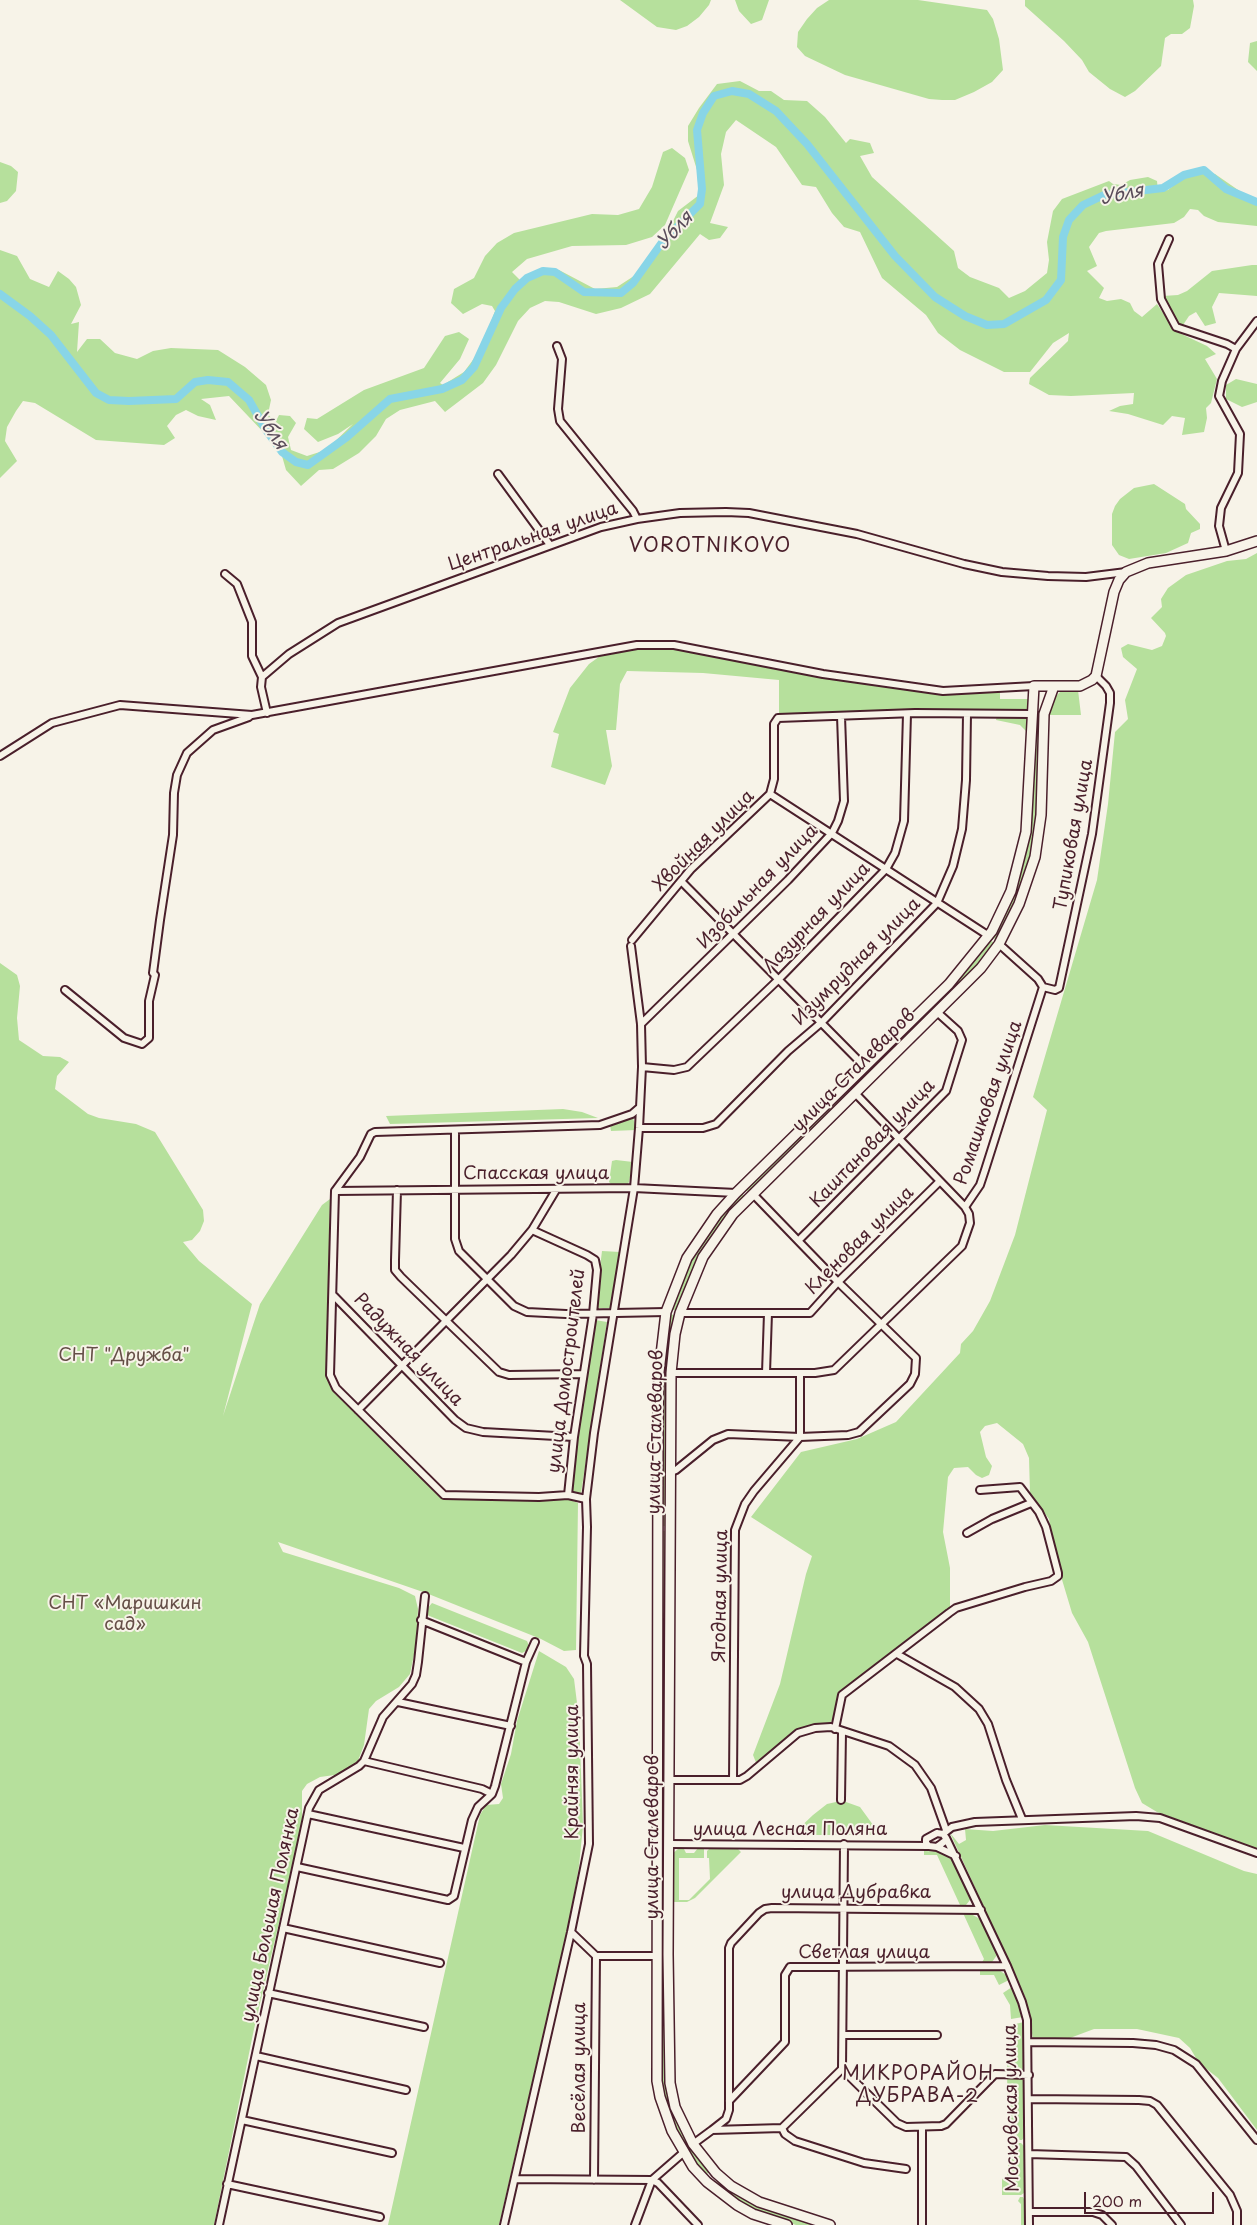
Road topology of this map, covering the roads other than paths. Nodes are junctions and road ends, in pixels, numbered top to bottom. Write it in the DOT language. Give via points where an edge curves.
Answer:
graph roads {
  1 [pos="1169,239"];
  2 [pos="1257,321"];
  3 [pos="558,346"];
  4 [pos="1236,349"];
  5 [pos="498,474"];
  6 [pos="637,519"];
  7 [pos="1257,541"];
  8 [pos="550,545"];
  9 [pos="1226,551"];
  10 [pos="1126,572"];
  11 [pos="225,574"];
  12 [pos="1096,676"];
  13 [pos="262,677"];
  14 [pos="1034,686"];
  15 [pos="1054,686"];
  16 [pos="1033,697"];
  17 [pos="1050,698"];
  18 [pos="267,713"];
  19 [pos="907,714"];
  20 [pos="967,714"];
  21 [pos="1032,714"];
  22 [pos="1044,714"];
  23 [pos="252,715"];
  24 [pos="840,716"];
  25 [pos="0,756"];
  26 [pos="770,794"];
  27 [pos="832,833"];
  28 [pos="886,869"];
  29 [pos="681,881"];
  30 [pos="937,903"];
  31 [pos="733,934"];
  32 [pos="989,936"];
  33 [pos="998,944"];
  34 [pos="779,979"];
  35 [pos="1043,987"];
  36 [pos="65,990"];
  37 [pos="937,1012"];
  38 [pos="822,1022"];
  39 [pos="641,1024"];
  40 [pos="864,1066"];
  41 [pos="642,1067"];
  42 [pos="873,1075"];
  43 [pos="855,1093"];
  44 [pos="638,1108"];
  45 [pos="639,1128"];
  46 [pos="455,1130"];
  47 [pos="899,1139"];
  48 [pos="939,1182"];
  49 [pos="634,1188"];
  50 [pos="454,1189"];
  51 [pos="397,1190"];
  52 [pos="556,1190"];
  53 [pos="335,1191"];
  54 [pos="738,1191"];
  55 [pos="751,1195"];
  56 [pos="965,1207"];
  57 [pos="532,1230"];
  58 [pos="799,1240"];
  59 [pos="487,1278"];
  60 [pos="838,1282"];
  61 [pos="334,1296"];
  62 [pos="666,1312"];
  63 [pos="613,1313"];
  64 [pos="592,1314"];
  65 [pos="680,1314"];
  66 [pos="768,1314"];
  67 [pos="445,1320"];
  68 [pos="881,1324"];
  69 [pos="400,1365"];
  70 [pos="671,1373"];
  71 [pos="766,1373"];
  72 [pos="583,1374"];
  73 [pos="800,1374"];
  74 [pos="358,1410"];
  75 [pos="574,1437"];
  76 [pos="800,1437"];
  77 [pos="671,1472"];
  78 [pos="980,1490"];
  79 [pos="568,1495"];
  80 [pos="586,1499"];
  81 [pos="1031,1503"];
  82 [pos="670,1528"];
  83 [pos="658,1529"];
  84 [pos="967,1533"];
  85 [pos="425,1596"];
  86 [pos="658,1611"];
  87 [pos="670,1611"];
  88 [pos="421,1620"];
  89 [pos="535,1642"];
  90 [pos="898,1654"];
  91 [pos="526,1662"];
  92 [pos="398,1702"];
  93 [pos="511,1726"];
  94 [pos="835,1729"];
  95 [pos="842,1732"];
  96 [pos="364,1761"];
  97 [pos="657,1780"];
  98 [pos="670,1780"];
  99 [pos="734,1780"];
  100 [pos="492,1794"];
  101 [pos="841,1800"];
  102 [pos="308,1814"];
  103 [pos="1022,1819"];
  104 [pos="945,1834"];
  105 [pos="926,1839"];
  106 [pos="656,1843"];
  107 [pos="669,1844"];
  108 [pos="844,1844"];
  109 [pos="912,1845"];
  110 [pos="933,1847"];
  111 [pos="464,1848"];
  112 [pos="1257,1853"];
  113 [pos="956,1856"];
  114 [pos="296,1867"];
  115 [pos="843,1908"];
  116 [pos="981,1910"];
  117 [pos="283,1928"];
  118 [pos="572,1932"];
  119 [pos="596,1956"];
  120 [pos="656,1956"];
  121 [pos="440,1963"];
  122 [pos="1007,1966"];
  123 [pos="843,1968"];
  124 [pos="268,1993"];
  125 [pos="424,2027"];
  126 [pos="937,2034"];
  127 [pos="843,2035"];
  128 [pos="1028,2042"];
  129 [pos="256,2056"];
  130 [pos="842,2069"];
  131 [pos="1029,2075"];
  132 [pos="406,2090"];
  133 [pos="1029,2099"];
  134 [pos="729,2101"];
  135 [pos="675,2107"];
  136 [pos="664,2111"];
  137 [pos="242,2120"];
  138 [pos="922,2127"];
  139 [pos="782,2128"];
  140 [pos="712,2130"];
  141 [pos="1257,2140"];
  142 [pos="694,2144"];
  143 [pos="682,2152"];
  144 [pos="392,2153"];
  145 [pos="1029,2154"];
  146 [pos="906,2169"];
  147 [pos="716,2173"];
  148 [pos="516,2179"];
  149 [pos="594,2180"];
  150 [pos="652,2180"];
  151 [pos="707,2182"];
  152 [pos="227,2184"];
  153 [pos="1029,2212"];
  154 [pos="380,2217"];
  155 [pos="219,2225"];
  156 [pos="504,2225"];
  157 [pos="635,2225"];
  158 [pos="698,2225"];
  159 [pos="787,2225"];
  160 [pos="830,2225"];
  161 [pos="922,2225"];
  162 [pos="1029,2225"];
  163 [pos="1112,2225"];
  164 [pos="1181,2225"];
  165 [pos="1237,2225"];
  1 -- 4 [label="street" via="1158,264 1162,299 1176,327"];
  2 -- 4 [label="street"];
  3 -- 6 [label="street" via="562,359 560,421"];
  4 -- 9 [label="street" via="1219,396 1240,434 1238,473 1221,508 1219,526"];
  5 -- 8 [label="street"];
  6 -- 8 [label="street, Центральная улица" via="600,527"];
  6 -- 10 [label="street, Центральная улица" via="680,512 749,514 857,534 1002,572 1086,577"];
  7 -- 9 [label="main road"];
  8 -- 13 [label="street, Центральная улица" via="338,623 289,654"];
  9 -- 10 [label="main road" via="1148,563"];
  10 -- 12 [label="main road" via="1114,592"];
  11 -- 13 [label="street" via="237,584 252,622 252,656"];
  12 -- 15 [label="main road" via="1080,686"];
  12 -- 35 [label="street, Тупиковая улица" via="1106,686 1110,703 1092,834 1059,988"];
  13 -- 18 [label="street"];
  14 -- 15 [label="main road"];
  14 -- 16 [label="main road, улица Сталеваров"];
  14 -- 18 [label="street" via="943,691 823,674 674,645 637,644"];
  15 -- 17 [label="main road, улица Сталеваров"];
  16 -- 17 [label="main road" via="1042,695"];
  16 -- 21 [label="main road, улица Сталеваров"];
  17 -- 22 [label="main road, улица Сталеваров"];
  18 -- 23 [label="street"];
  19 -- 20 [label="street"];
  19 -- 24 [label="street"];
  19 -- 28 [label="street, Лазурная улица" via="904,821 895,853"];
  20 -- 21 [label="street"];
  20 -- 30 [label="street, Изумрудная улица" via="962,829 953,866"];
  21 -- 22 [label="main road"];
  21 -- 32 [label="main road, улица Сталеваров" via="1029,813 1023,853 1011,891"];
  22 -- 33 [label="main road, улица Сталеваров" via="1042,807 1035,857 1019,904"];
  23 -- 25 [label="street" via="120,705 52,724"];
  23 -- 36 [label="street" via="214,730 187,753 177,775 173,836 149,1001 149,1038 142,1044 124,1038"];
  24 -- 26 [label="street, Хвойная улица" via="782,717 775,720 774,779"];
  24 -- 27 [label="street, Изобильная улица" via="844,800"];
  26 -- 27 [label="street"];
  26 -- 29 [label="street, Хвойная улица"];
  27 -- 28 [label="street"];
  27 -- 31 [label="street, Изобильная улица"];
  28 -- 30 [label="street"];
  28 -- 34 [label="street, Лазурная улица"];
  29 -- 31 [label="street"];
  29 -- 39 [label="street, Хвойная улица" via="632,943"];
  30 -- 32 [label="street"];
  30 -- 38 [label="street, Изумрудная улица"];
  31 -- 34 [label="street"];
  31 -- 39 [label="street, Изобильная улица"];
  32 -- 33 [label="main road"];
  32 -- 40 [label="main road, улица Сталеваров" via="949,984"];
  33 -- 35 [label="street"];
  33 -- 37 [label="main road, улица Сталеваров" via="980,968"];
  34 -- 38 [label="street"];
  34 -- 41 [label="street, Лазурная улица" via="687,1067 674,1070"];
  35 -- 56 [label="street, Ромашковая улица" via="980,1185"];
  37 -- 42 [label="main road, улица Сталеваров"];
  37 -- 47 [label="street, Каштановая улица" via="958,1031 962,1040 950,1084 941,1098"];
  38 -- 40 [label="street"];
  38 -- 45 [label="street, Изумрудная улица" via="716,1124 703,1128"];
  39 -- 41 [label="street, Хвойная улица"];
  40 -- 42 [label="main road"];
  40 -- 54 [label="main road, улица Сталеваров"];
  41 -- 44 [label="street, Хвойная улица"];
  42 -- 43 [label="main road, улица Сталеваров"];
  43 -- 47 [label="street"];
  43 -- 55 [label="main road, улица Сталеваров"];
  44 -- 45 [label="street, Хвойная улица"];
  44 -- 46 [label="street" via="632,1114 600,1125"];
  45 -- 49 [label="street, Хвойная улица"];
  46 -- 50 [label="street"];
  46 -- 53 [label="street" via="375,1132"];
  47 -- 48 [label="street"];
  47 -- 58 [label="street, Каштановая улица"];
  48 -- 56 [label="street"];
  48 -- 60 [label="street, Кленовая улица"];
  49 -- 52 [label="street, Спасская улица"];
  49 -- 54 [label="street, Спасская улица"];
  49 -- 63 [label="street, Хвойная улица"];
  50 -- 51 [label="street, Спасская улица"];
  50 -- 52 [label="street, Спасская улица"];
  50 -- 59 [label="street" via="455,1239 459,1250"];
  51 -- 53 [label="street, Спасская улица"];
  51 -- 67 [label="street" via="395,1270"];
  52 -- 57 [label="street"];
  53 -- 61 [label="street, Радужная улица"];
  54 -- 55 [label="main road"];
  54 -- 62 [label="main road, улица Сталеваров" via="717,1214 687,1258"];
  55 -- 58 [label="street"];
  55 -- 65 [label="main road, улица Сталеваров" via="703,1256"];
  56 -- 68 [label="street, Ромашковая улица" via="970,1223 962,1246"];
  57 -- 59 [label="street"];
  57 -- 64 [label="street, улица Домостроителей" via="595,1260 597,1270"];
  58 -- 60 [label="street"];
  59 -- 64 [label="street" via="520,1310"];
  59 -- 67 [label="street"];
  60 -- 66 [label="street, Кленовая улица" via="810,1313"];
  60 -- 68 [label="street"];
  61 -- 69 [label="street, Радужная улица"];
  61 -- 74 [label="street, улица Домостроителей" via="330,1375 336,1388"];
  62 -- 63 [label="street"];
  62 -- 65 [label="main road"];
  62 -- 83 [label="main road, улица Сталеваров" via="659,1372"];
  63 -- 64 [label="street"];
  63 -- 80 [label="street, Крайняя улица"];
  64 -- 72 [label="street, улица Домостроителей"];
  65 -- 66 [label="street, Кленовая улица"];
  65 -- 70 [label="main road, улица Сталеваров"];
  66 -- 71 [label="street"];
  67 -- 69 [label="street"];
  67 -- 72 [label="street" via="499,1372 509,1375"];
  68 -- 73 [label="street, Ромашковая улица" via="834,1370"];
  68 -- 76 [label="street" via="916,1358 915,1374 910,1384 859,1432"];
  69 -- 74 [label="street"];
  69 -- 75 [label="street, Радужная улица" via="466,1428 483,1432"];
  70 -- 71 [label="street, Ромашковая улица"];
  70 -- 77 [label="main road, улица Сталеваров"];
  71 -- 73 [label="street, Ромашковая улица"];
  72 -- 75 [label="street, улица Домостроителей"];
  73 -- 76 [label="street"];
  74 -- 79 [label="street, улица Домостроителей" via="444,1495"];
  75 -- 79 [label="street, улица Домостроителей"];
  76 -- 77 [label="street" via="728,1434"];
  76 -- 99 [label="street, Ягодная улица" via="754,1491 735,1530"];
  77 -- 82 [label="main road, улица Сталеваров"];
  78 -- 81 [label="street" via="1020,1488"];
  79 -- 80 [label="street, улица Домостроителей"];
  80 -- 118 [label="street, Крайняя улица" via="584,1656 587,1664 589,1844"];
  81 -- 84 [label="street"];
  81 -- 90 [label="street" via="1046,1527 1058,1576 1051,1581 1024,1586 956,1608"];
  82 -- 83 [label="main road"];
  82 -- 87 [label="main road, улица Сталеваров"];
  83 -- 86 [label="main road, улица Сталеваров"];
  85 -- 88 [label="street"];
  86 -- 87 [label="main road"];
  86 -- 97 [label="main road, улица Сталеваров"];
  87 -- 98 [label="main road, улица Сталеваров"];
  88 -- 91 [label="street"];
  88 -- 92 [label="street" via="416,1675"];
  89 -- 91 [label="street"];
  90 -- 94 [label="street" via="842,1695"];
  90 -- 103 [label="street" via="955,1687 979,1709 988,1724"];
  91 -- 93 [label="street"];
  92 -- 93 [label="street"];
  92 -- 96 [label="street" via="383,1717"];
  93 -- 100 [label="street"];
  94 -- 95 [label="street, Московская улица"];
  94 -- 99 [label="street, Московская улица" via="816,1728 798,1733 747,1776"];
  95 -- 101 [label="street"];
  95 -- 104 [label="street, Московская улица" via="889,1746 915,1765 931,1788"];
  96 -- 100 [label="street"];
  96 -- 102 [label="street, улица Большая Полянка" via="319,1790"];
  97 -- 98 [label="main road"];
  97 -- 106 [label="main road, улица Сталеваров"];
  98 -- 99 [label="street, Московская улица"];
  98 -- 107 [label="main road, улица Сталеваров"];
  100 -- 111 [label="street" via="478,1807"];
  102 -- 111 [label="street"];
  102 -- 114 [label="street, улица Большая Полянка"];
  103 -- 104 [label="street, улица Лесная Поляна" via="957,1825"];
  103 -- 112 [label="street, улица Лесная Поляна" via="1160,1818"];
  104 -- 105 [label="street, улица Лесная Поляна" via="937,1833"];
  104 -- 110 [label="street" via="942,1844"];
  104 -- 113 [label="street, Московская улица"];
  105 -- 109 [label="street, улица Лесная Поляна"];
  105 -- 110 [label="street" via="926,1843"];
  106 -- 107 [label="main road"];
  106 -- 120 [label="main road, улица Сталеваров"];
  107 -- 108 [label="street, улица Лесная Поляна"];
  107 -- 135 [label="main road, улица Сталеваров" via="668,2063"];
  108 -- 109 [label="street, улица Лесная Поляна"];
  108 -- 115 [label="street"];
  109 -- 110 [label="street, улица Лесная Поляна"];
  110 -- 113 [label="street"];
  111 -- 114 [label="street" via="454,1896 448,1900"];
  113 -- 116 [label="street, Московская улица"];
  114 -- 117 [label="street, улица Большая Полянка"];
  115 -- 116 [label="street, улица Дубравка"];
  115 -- 123 [label="street"];
  115 -- 134 [label="street, улица Дубравка" via="765,1909 731,1943"];
  116 -- 122 [label="street, Московская улица"];
  117 -- 121 [label="street"];
  117 -- 124 [label="street, улица Большая Полянка"];
  118 -- 119 [label="street"];
  118 -- 148 [label="street, Крайняя улица"];
  119 -- 120 [label="street"];
  119 -- 149 [label="street, Весёлая улица"];
  120 -- 136 [label="main road, улица Сталеваров" via="656,2067"];
  122 -- 123 [label="street, Светлая улица"];
  122 -- 128 [label="street, Московская улица" via="1027,2020"];
  123 -- 127 [label="street"];
  123 -- 134 [label="street, Светлая улица" via="790,1967 786,1970 785,2042"];
  124 -- 125 [label="street"];
  124 -- 129 [label="street, улица Большая Полянка"];
  126 -- 127 [label="street"];
  127 -- 130 [label="street"];
  128 -- 131 [label="street, Московская улица"];
  128 -- 141 [label="street" via="1156,2044 1174,2050 1196,2064"];
  129 -- 132 [label="street"];
  129 -- 137 [label="street, улица Большая Полянка"];
  130 -- 138 [label="street" via="897,2123 906,2127"];
  130 -- 139 [label="street"];
  131 -- 133 [label="street, Московская улица"];
  131 -- 138 [label="street" via="995,2074 946,2124"];
  133 -- 145 [label="street, Московская улица"];
  133 -- 165 [label="street" via="1139,2100 1157,2105 1230,2195 1237,2211"];
  134 -- 140 [label="street, улица Дубравка" via="728,2115"];
  135 -- 136 [label="main road"];
  135 -- 142 [label="main road, улица Сталеваров"];
  136 -- 143 [label="main road, улица Сталеваров"];
  137 -- 144 [label="street"];
  137 -- 152 [label="street, улица Большая Полянка"];
  138 -- 161 [label="street"];
  139 -- 140 [label="street"];
  139 -- 146 [label="street" via="785,2134 796,2140 864,2163"];
  140 -- 142 [label="street, улица Дубравка"];
  142 -- 147 [label="main road, улица Сталеваров"];
  143 -- 150 [label="street"];
  143 -- 151 [label="main road, улица Сталеваров"];
  145 -- 153 [label="street, Московская улица"];
  145 -- 164 [label="street" via="1126,2157"];
  147 -- 151 [label="main road"];
  147 -- 160 [label="main road, улица Сталеваров" via="759,2202"];
  148 -- 149 [label="street"];
  148 -- 156 [label="street, Крайняя улица"];
  149 -- 150 [label="street"];
  150 -- 157 [label="street"];
  150 -- 158 [label="street"];
  151 -- 159 [label="main road, улица Сталеваров" via="753,2214"];
  152 -- 154 [label="street"];
  152 -- 155 [label="street, улица Большая Полянка"];
  153 -- 162 [label="street, Московская улица"];
  153 -- 163 [label="street" via="1093,2212 1102,2215"];
}
